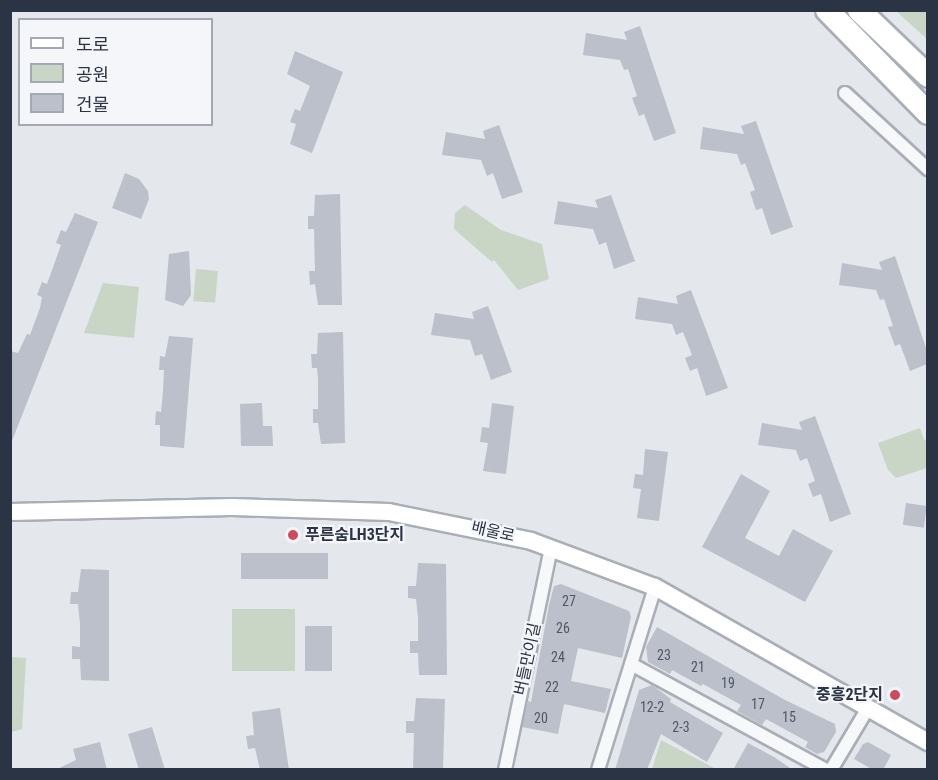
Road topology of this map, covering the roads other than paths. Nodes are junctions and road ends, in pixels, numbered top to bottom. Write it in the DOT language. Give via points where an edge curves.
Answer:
graph roads {
  1 [pos="827,10"];
  2 [pos="859,10"];
  3 [pos="927,76"];
  4 [pos="845,93"];
  5 [pos="927,112"];
  6 [pos="927,168"];
  7 [pos="10,512"];
  8 [pos="551,549"];
  9 [pos="655,587"];
  10 [pos="630,664"];
  11 [pos="868,708"];
  12 [pos="927,742"];
  13 [pos="505,770"];
  14 [pos="598,770"];
  15 [pos="828,770"];
  1 -- 5 [label="highway"];
  2 -- 3 [label="highway"];
  4 -- 6 [label="street"];
  7 -- 8 [label="street, 배울로" via="232,507 389,512 456,523"];
  8 -- 9 [label="street, 배울로"];
  8 -- 13 [label="street, 버들만이길"];
  9 -- 10 [label="street"];
  9 -- 11 [label="street, 배울로"];
  10 -- 14 [label="street"];
  10 -- 15 [label="street"];
  11 -- 12 [label="street, 배울로"];
  11 -- 15 [label="street"];
}
